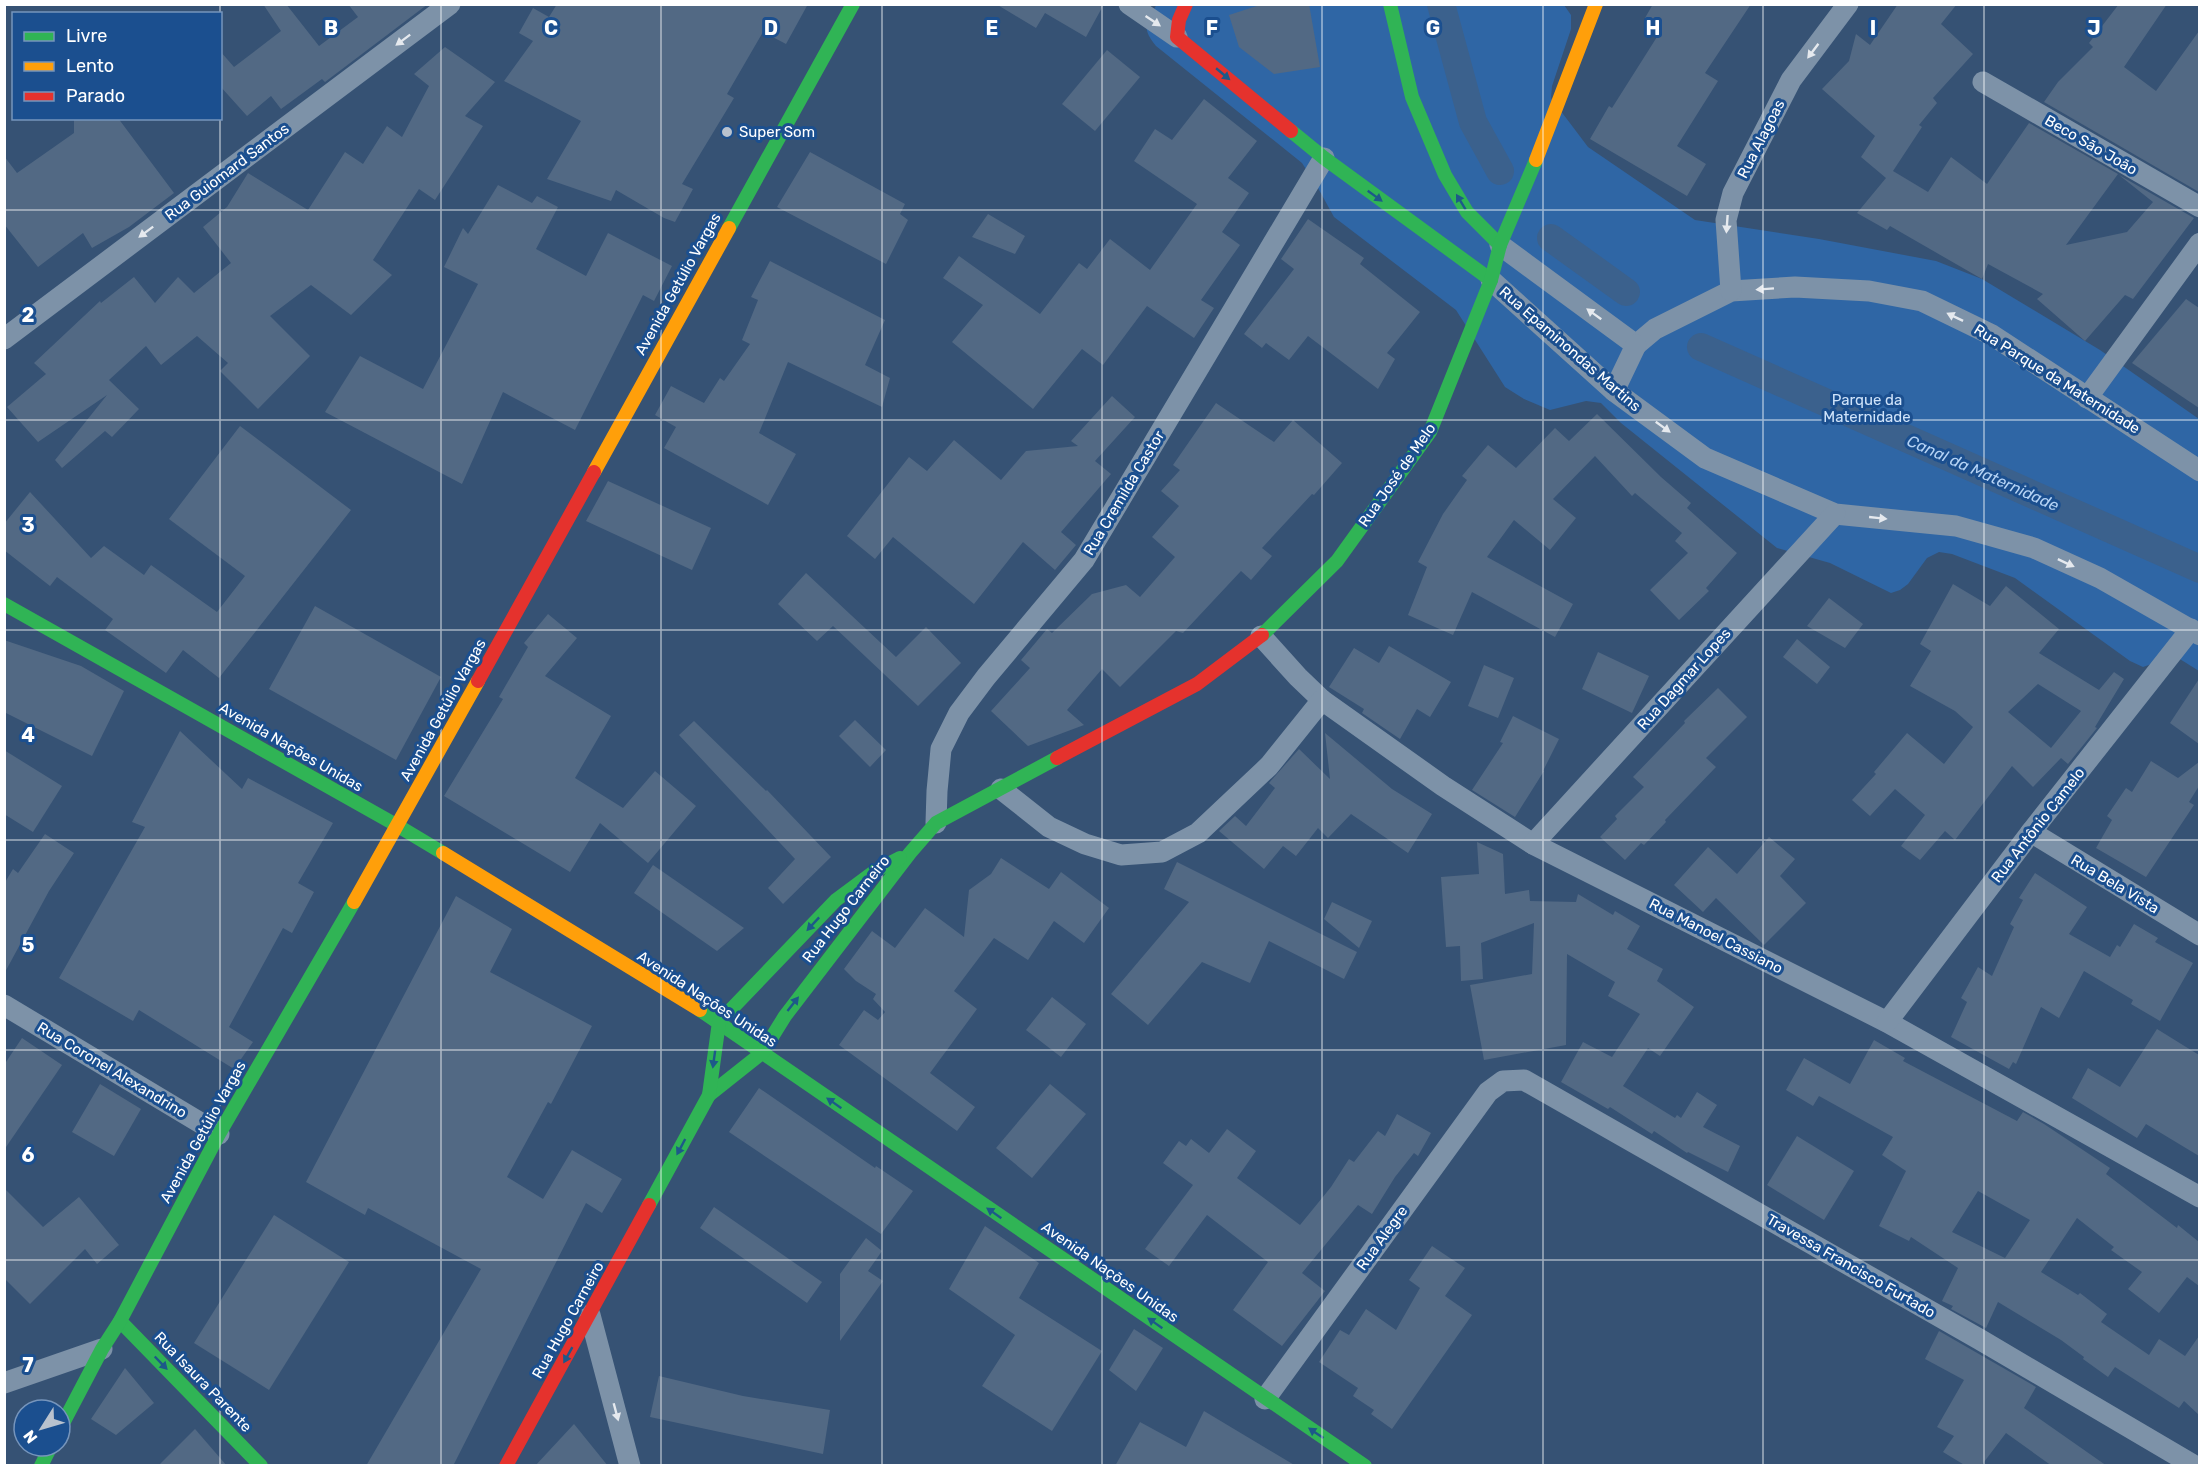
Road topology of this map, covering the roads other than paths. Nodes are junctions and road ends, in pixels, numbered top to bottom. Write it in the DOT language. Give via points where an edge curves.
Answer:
graph roads {
  1 [pos="450,4"];
  2 [pos="833,4"];
  3 [pos="853,4"];
  4 [pos="1129,4"];
  5 [pos="1186,4"];
  6 [pos="1390,4"];
  7 [pos="1596,4"];
  8 [pos="1848,4"];
  9 [pos="837,30"];
  10 [pos="1177,37"];
  11 [pos="1983,82"];
  12 [pos="1324,158"];
  13 [pos="2199,207"];
  14 [pos="2199,243"];
  15 [pos="1500,245"];
  16 [pos="1491,280"];
  17 [pos="1731,291"];
  18 [pos="4,339"];
  19 [pos="1636,345"];
  20 [pos="1614,391"];
  21 [pos="2087,398"];
  22 [pos="2199,471"];
  23 [pos="1835,514"];
  24 [pos="4,604"];
  25 [pos="2195,632"];
  26 [pos="1261,636"];
  27 [pos="1322,700"];
  28 [pos="1001,789"];
  29 [pos="936,823"];
  30 [pos="398,826"];
  31 [pos="2031,832"];
  32 [pos="1533,844"];
  33 [pos="910,853"];
  34 [pos="2199,936"];
  35 [pos="4,1005"];
  36 [pos="719,1022"];
  37 [pos="1887,1023"];
  38 [pos="762,1053"];
  39 [pos="1503,1081"];
  40 [pos="709,1095"];
  41 [pos="219,1134"];
  42 [pos="2199,1197"];
  43 [pos="590,1315"];
  44 [pos="120,1321"];
  45 [pos="102,1348"];
  46 [pos="4,1383"];
  47 [pos="1265,1399"];
  48 [pos="72,1406"];
  49 [pos="261,1466"];
  50 [pos="506,1466"];
  51 [pos="630,1466"];
  52 [pos="1365,1466"];
  53 [pos="2195,1466"];
  1 -- 18 [label="street, Rua Guiomard Santos, one-way"];
  2 -- 9 [label="street"];
  3 -- 9 [label="street, Avenida Getúlio Vargas"];
  4 -- 10 [label="street, Rua Epaminondas Martins, one-way"];
  5 -- 10 [label="street"];
  15 -- 6 [label="street, one-way" via="1467,212 1445,176 1412,97"];
  7 -- 15 [label="street, Rua José de Melo" via="1536,165"];
  8 -- 17 [label="street, Rua Alagoas, one-way" via="1791,80 1733,193 1726,220"];
  9 -- 30 [label="street, Avenida Getúlio Vargas"];
  10 -- 12 [label="street, Rua Epaminondas Martins, one-way"];
  11 -- 13 [label="street, Beco São João"];
  12 -- 16 [label="street, Rua Epaminondas Martins, one-way"];
  12 -- 29 [label="street, Rua Cremilda Castor" via="1084,560 959,713 941,750"];
  14 -- 21 [label="street"];
  15 -- 16 [label="street, Rua José de Melo"];
  19 -- 15 [label="street, one-way"];
  16 -- 20 [label="street, Rua Epaminondas Martins"];
  16 -- 26 [label="street, Rua José de Melo" via="1430,432 1337,561"];
  17 -- 19 [label="street, Rua Parque da Maternidade" via="1655,329"];
  21 -- 17 [label="street, Rua Parque da Maternidade, one-way" via="1992,335 1922,301 1869,291 1795,287"];
  19 -- 20 [label="street, Rua Parque da Maternidade"];
  20 -- 23 [label="street, Rua Epaminondas Martins, one-way" via="1705,458"];
  21 -- 22 [label="street, Rua Parque da Maternidade"];
  23 -- 25 [label="street, Rua Epaminondas Martins, one-way" via="1956,526 2034,548 2100,578"];
  23 -- 32 [label="street, Rua Dagmar Lopes"];
  24 -- 30 [label="street, Avenida Nações Unidas"];
  25 -- 31 [label="street, Rua Antônio Camelo"];
  26 -- 27 [label="street, Rua Manoel Cassiano"];
  26 -- 28 [label="street, Rua José de Melo" via="1197,684"];
  27 -- 28 [label="street" via="1269,766 1198,833 1162,852 1122,855 1085,844 1049,826"];
  27 -- 32 [label="street, Rua Manoel Cassiano"];
  28 -- 29 [label="street, Rua José de Melo"];
  29 -- 33 [label="street, Rua José de Melo"];
  30 -- 36 [label="street, Avenida Nações Unidas"];
  30 -- 41 [label="street, Avenida Getúlio Vargas"];
  31 -- 34 [label="street, Rua Bela Vista"];
  31 -- 37 [label="street, Rua Antônio Camelo"];
  32 -- 37 [label="street, Rua Manoel Cassiano"];
  33 -- 36 [label="street, Rua Hugo Carneiro, one-way" via="875,871 836,900"];
  38 -- 33 [label="street, Rua Hugo Carneiro, one-way" via="785,1016"];
  35 -- 41 [label="street, Rua Coronel Alexandrino"];
  36 -- 38 [label="street, Avenida Nações Unidas"];
  36 -- 40 [label="street, Rua Hugo Carneiro, one-way"];
  37 -- 42 [label="street, Rua Manoel Cassiano"];
  38 -- 40 [label="street, Rua Hugo Carneiro"];
  47 -- 38 [label="street, Avenida Nações Unidas, one-way"];
  39 -- 47 [label="street, Rua Alegre" via="1488,1092"];
  39 -- 53 [label="street, Travessa Francisco Furtado" via="1524,1080 1588,1115"];
  40 -- 43 [label="street, Rua Hugo Carneiro, one-way"];
  41 -- 44 [label="street, Avenida Getúlio Vargas"];
  43 -- 50 [label="street, Rua Hugo Carneiro, one-way"];
  43 -- 51 [label="street, one-way"];
  44 -- 45 [label="street, Avenida Getúlio Vargas"];
  44 -- 49 [label="street, Rua Isaura Parente, one-way"];
  45 -- 46 [label="street"];
  45 -- 48 [label="street, Avenida Getúlio Vargas"];
  52 -- 47 [label="street, Avenida Nações Unidas, one-way"];
}
